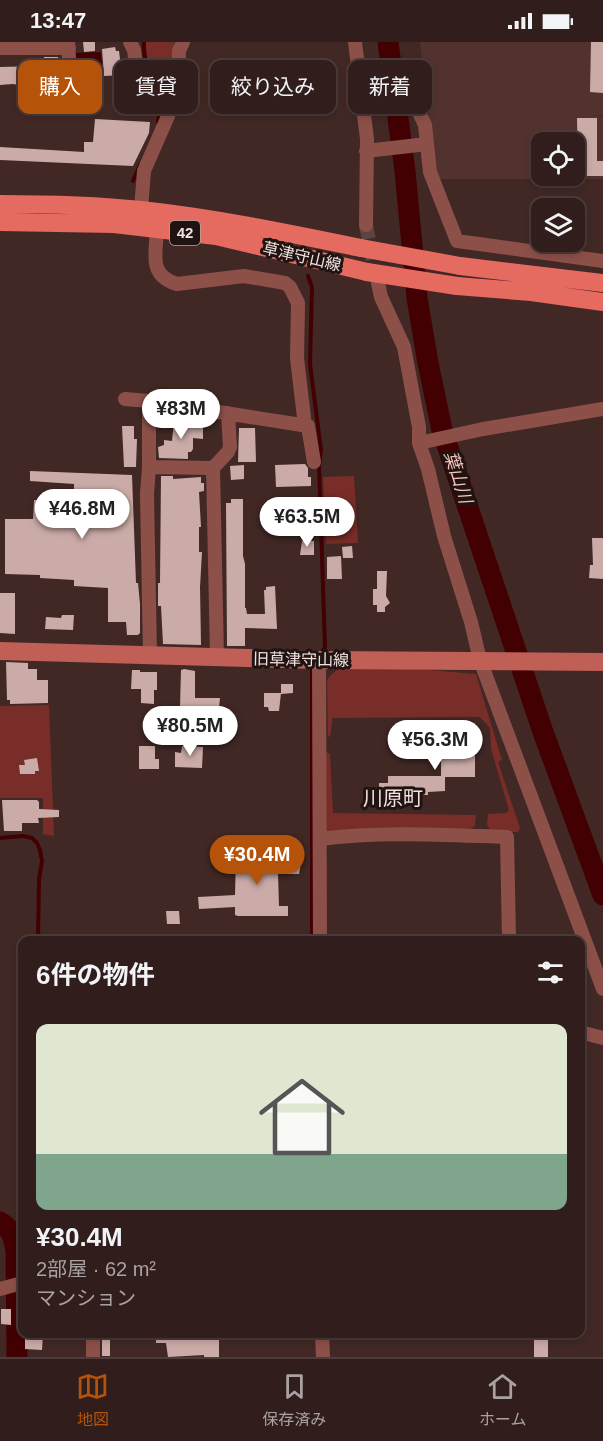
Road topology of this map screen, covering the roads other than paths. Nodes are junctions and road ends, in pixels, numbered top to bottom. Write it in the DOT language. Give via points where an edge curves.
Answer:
graph roads {
  1 [pos="130,42"];
  2 [pos="183,42"];
  3 [pos="355,42"];
  4 [pos="69,45"];
  5 [pos="0,48"];
  6 [pos="70,60"];
  7 [pos="135,60"];
  8 [pos="420,114"];
  9 [pos="427,144"];
  10 [pos="366,151"];
  11 [pos="0,204"];
  12 [pos="141,210"];
  13 [pos="0,222"];
  14 [pos="366,225"];
  15 [pos="157,229"];
  16 [pos="603,261"];
  17 [pos="372,277"];
  18 [pos="603,283"];
  19 [pos="603,302"];
  20 [pos="125,399"];
  21 [pos="149,401"];
  22 [pos="603,409"];
  23 [pos="228,413"];
  24 [pos="305,426"];
  25 [pos="419,443"];
  26 [pos="314,462"];
  27 [pos="149,467"];
  28 [pos="213,468"];
  29 [pos="0,651"];
  30 [pos="150,655"];
  31 [pos="217,657"];
  32 [pos="319,660"];
  33 [pos="482,660"];
  34 [pos="603,662"];
  35 [pos="320,839"];
  36 [pos="320,936"];
  37 [pos="509,936"];
  38 [pos="584,936"];
  39 [pos="585,940"];
  40 [pos="603,989"];
  41 [pos="585,1033"];
  42 [pos="603,1038"];
  43 [pos="93,1338"];
  44 [pos="322,1338"];
  45 [pos="93,1357"];
  46 [pos="323,1357"];
  1 -- 7 [label="street"];
  2 -- 12 [label="street" via="178,86 144,171"];
  3 -- 10 [label="street"];
  4 -- 5 [label="street"];
  4 -- 6 [label="street"];
  8 -- 9 [label="street"];
  9 -- 10 [label="street"];
  9 -- 16 [label="street" via="430,172 457,241"];
  10 -- 14 [label="street"];
  11 -- 12 [label="main road, 草津守山線 / 42" via="72,204"];
  12 -- 18 [label="main road, 草津守山線 / 42, bridge" via="302,235 460,266"];
  13 -- 15 [label="main road, 草津守山線 / 42" via="114,224"];
  15 -- 17 [label="main road, 草津守山線 / 42" via="216,236"];
  15 -- 24 [label="street" via="155,265 167,281 177,284 244,276 290,287 298,303 297,358"];
  17 -- 19 [label="main road, 草津守山線 / 42, bridge"];
  17 -- 25 [label="street" via="404,347"];
  20 -- 21 [label="street"];
  21 -- 23 [label="street"];
  21 -- 27 [label="street"];
  22 -- 25 [label="street"];
  23 -- 24 [label="street"];
  23 -- 28 [label="street" via="230,447"];
  24 -- 26 [label="street" via="309,429"];
  25 -- 33 [label="street"];
  27 -- 28 [label="street"];
  27 -- 30 [label="street"];
  28 -- 31 [label="street"];
  29 -- 30 [label="street, 旧草津守山線"];
  30 -- 31 [label="street, 旧草津守山線"];
  31 -- 32 [label="street, 旧草津守山線"];
  32 -- 33 [label="street, 旧草津守山線"];
  32 -- 35 [label="street"];
  33 -- 34 [label="street, 旧草津守山線"];
  33 -- 38 [label="street"];
  35 -- 36 [label="street"];
  35 -- 37 [label="street" via="359,834 507,837"];
  39 -- 40 [label="street"];
  41 -- 42 [label="street"];
  43 -- 45 [label="street"];
  44 -- 46 [label="street"];
}
